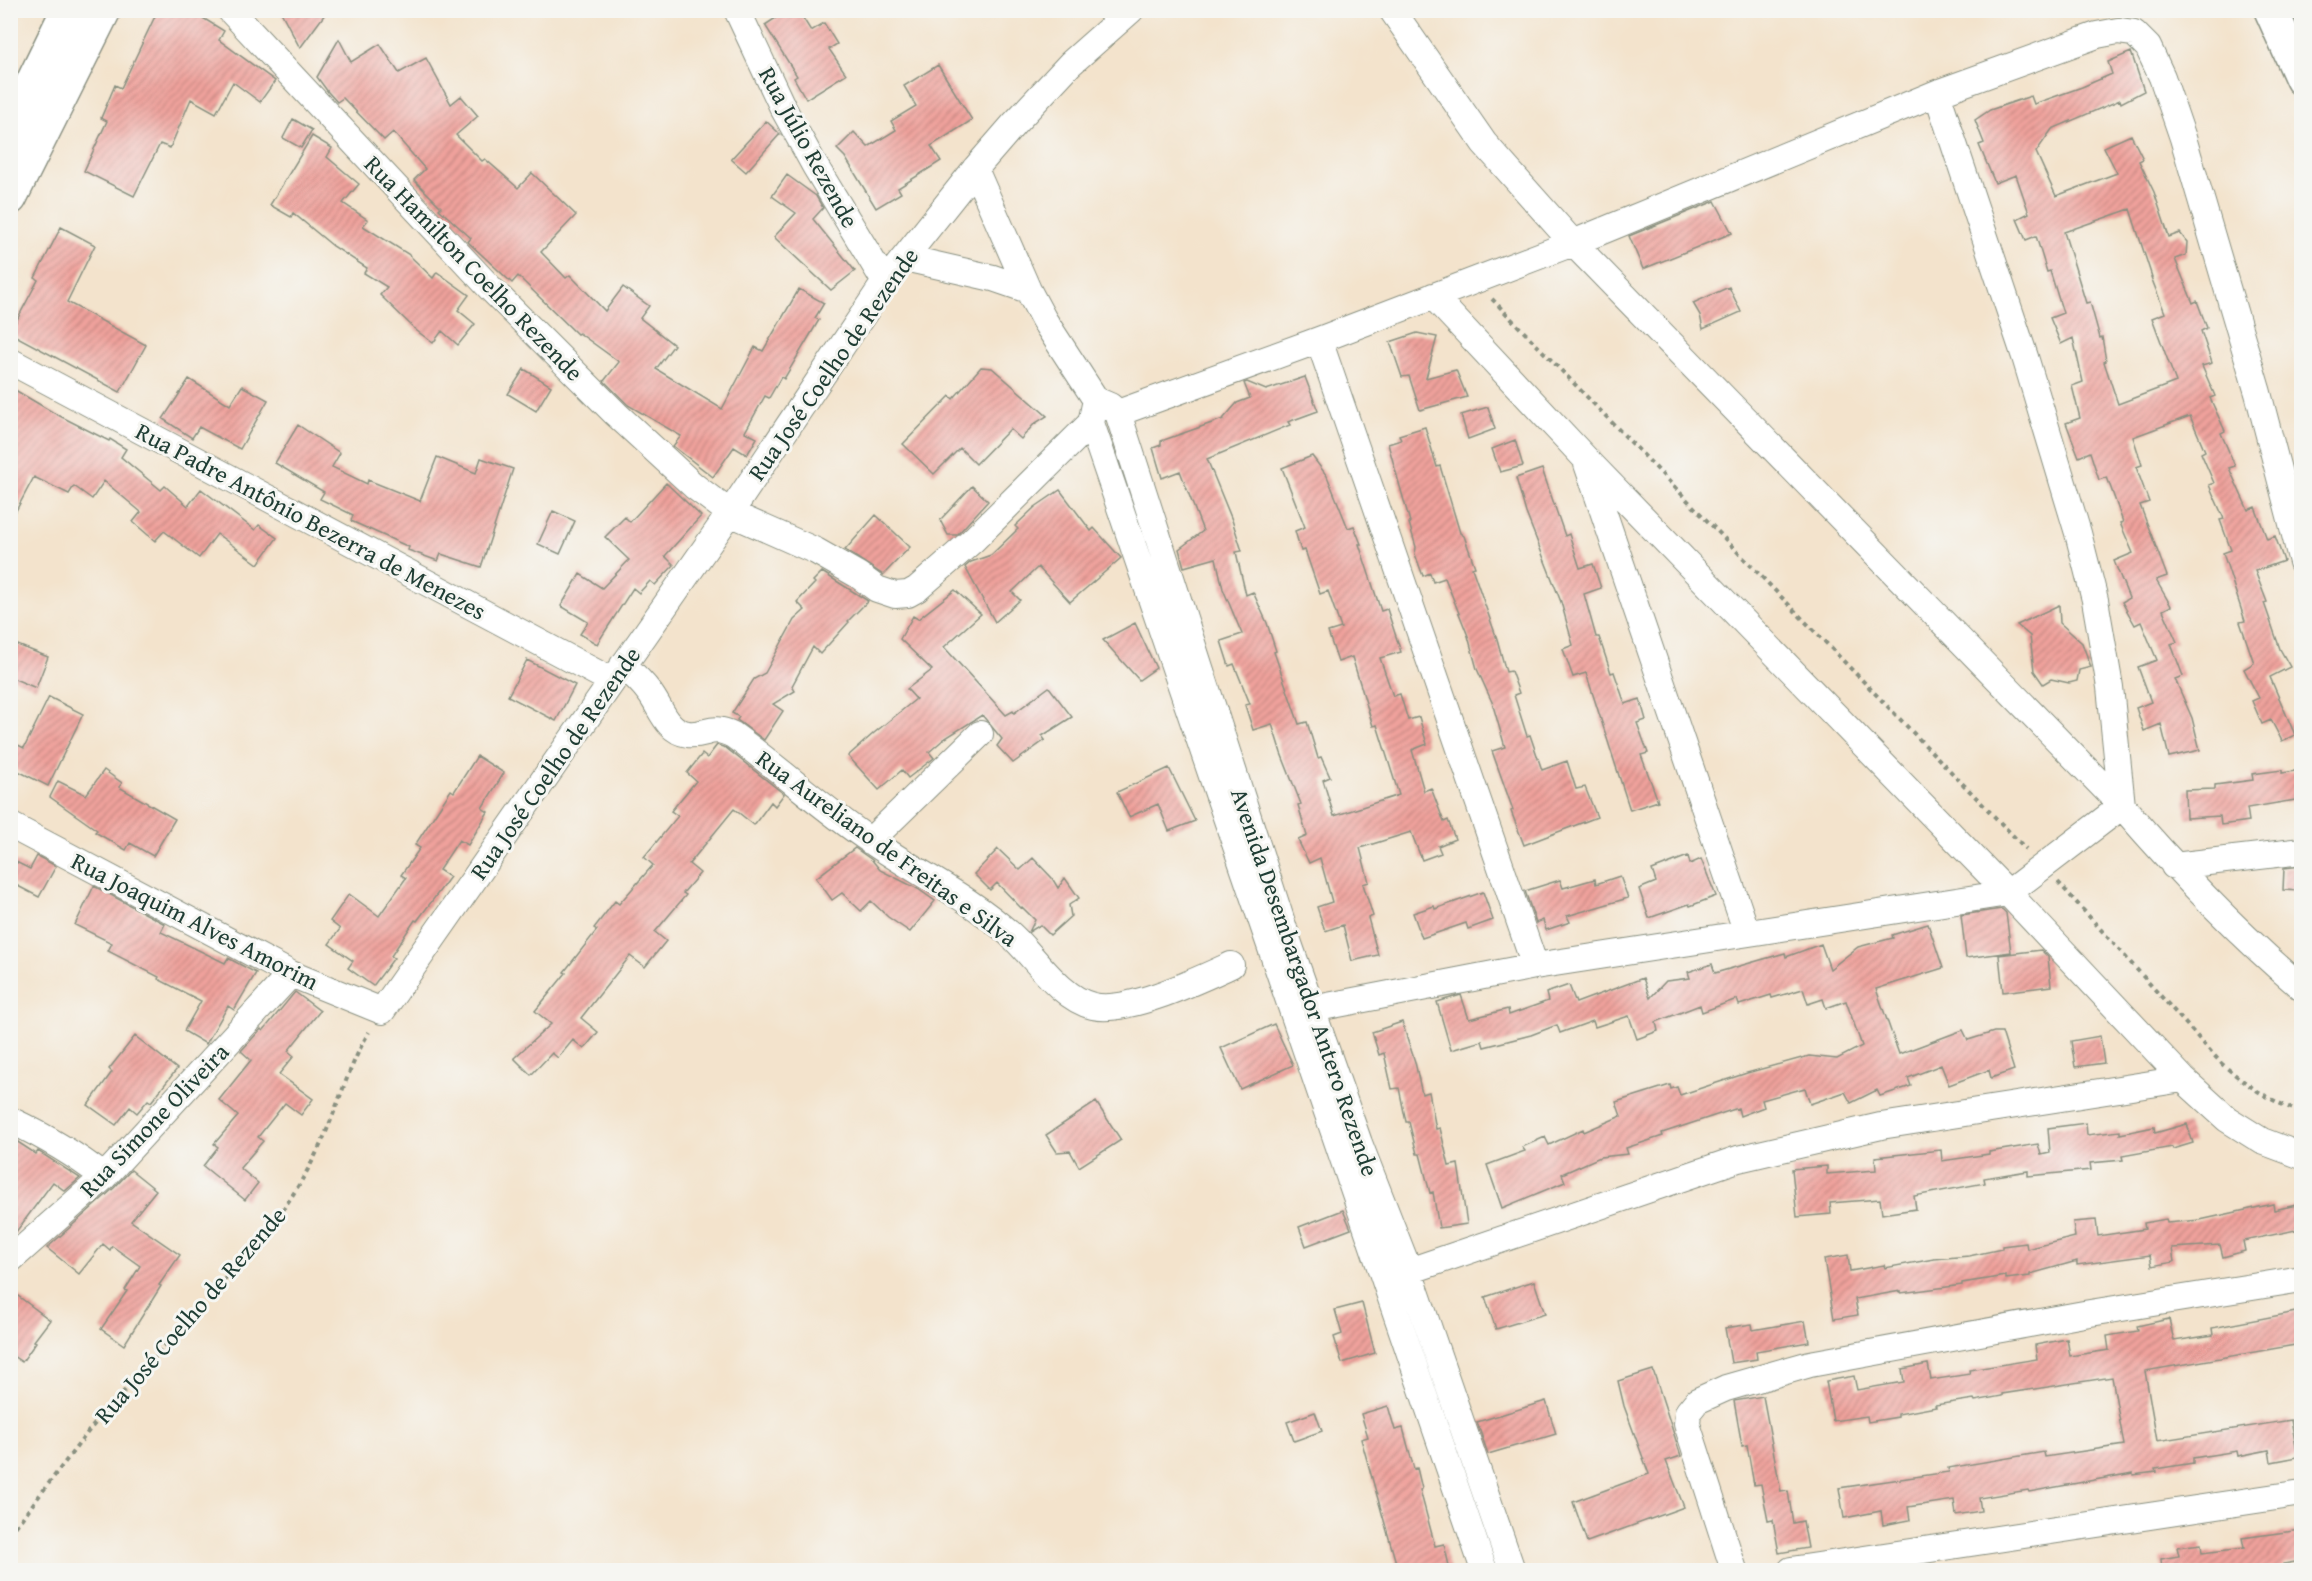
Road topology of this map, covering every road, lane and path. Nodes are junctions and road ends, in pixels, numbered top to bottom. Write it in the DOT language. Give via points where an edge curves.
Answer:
graph roads {
  1 [pos="68,10"];
  2 [pos="104,10"];
  3 [pos="230,10"];
  4 [pos="737,10"];
  5 [pos="1131,10"];
  6 [pos="1392,10"];
  7 [pos="2271,10"];
  8 [pos="2301,79"];
  9 [pos="1937,93"];
  10 [pos="22,128"];
  11 [pos="975,169"];
  12 [pos="10,198"];
  13 [pos="1573,243"];
  14 [pos="905,258"];
  15 [pos="1474,281"];
  16 [pos="885,282"];
  17 [pos="1028,290"];
  18 [pos="1433,296"];
  19 [pos="1319,340"];
  20 [pos="10,361"];
  21 [pos="1094,411"];
  22 [pos="1118,414"];
  23 [pos="1584,458"];
  24 [pos="730,513"];
  25 [pos="2301,562"];
  26 [pos="1182,652"];
  27 [pos="618,673"];
  28 [pos="980,735"];
  29 [pos="2121,806"];
  30 [pos="10,825"];
  31 [pos="870,841"];
  32 [pos="2301,851"];
  33 [pos="2043,866"];
  34 [pos="2174,866"];
  35 [pos="2008,893"];
  36 [pos="1746,933"];
  37 [pos="1231,965"];
  38 [pos="1535,966"];
  39 [pos="291,974"];
  40 [pos="2301,988"];
  41 [pos="1312,1009"];
  42 [pos="382,1011"];
  43 [pos="1322,1066"];
  44 [pos="2183,1079"];
  45 [pos="2301,1112"];
  46 [pos="10,1120"];
  47 [pos="1350,1146"];
  48 [pos="2301,1156"];
  49 [pos="104,1177"];
  50 [pos="10,1260"];
  51 [pos="1409,1271"];
  52 [pos="2301,1279"];
  53 [pos="1460,1420"];
  54 [pos="1436,1428"];
  55 [pos="2301,1493"];
  56 [pos="10,1534"];
  57 [pos="1484,1570"];
  58 [pos="1512,1570"];
  59 [pos="1734,1570"];
  60 [pos="1791,1570"];
  1 -- 10 [label="main road"];
  2 -- 10 [label="main road"];
  3 -- 24 [label="street, Rua Hamilton Coelho Rezende" via="538,337 660,456"];
  4 -- 16 [label="street, Rua Júlio Rezende" via="783,108"];
  5 -- 11 [label="street, Rua José Coelho de Rezende" via="1070,64"];
  6 -- 13 [label="street" via="1484,143"];
  7 -- 8 [label="main road"];
  9 -- 13 [label="street"];
  9 -- 25 [label="street" via="2118,30 2134,33 2148,47 2183,138 2258,393"];
  9 -- 29 [label="street" via="2025,357 2078,532 2110,687"];
  10 -- 12 [label="main road"];
  11 -- 14 [label="street, Rua José Coelho de Rezende"];
  11 -- 17 [label="street, Avenida Desembargador Antero Rezende"];
  13 -- 15 [label="street"];
  13 -- 29 [label="street"];
  14 -- 16 [label="street, Rua José Coelho de Rezende"];
  14 -- 17 [label="street"];
  15 -- 18 [label="street"];
  15 -- 33 [label="path"];
  16 -- 24 [label="street, Rua José Coelho de Rezende"];
  17 -- 21 [label="street, Avenida Desembargador Antero Rezende"];
  18 -- 19 [label="street"];
  18 -- 23 [label="street"];
  19 -- 22 [label="street"];
  19 -- 38 [label="street"];
  20 -- 27 [label="street, Rua Padre Antônio Bezerra de Menezes"];
  21 -- 22 [label="street, Avenida Desembargador Antero Rezende" via="1110,406"];
  21 -- 24 [label="street, Rua Hamilton Coelho Rezende" via="972,541 908,594 895,595 877,589 816,551"];
  21 -- 26 [label="street, Avenida Desembargador Antero Rezende"];
  22 -- 26 [label="street, Avenida Desembargador Antero Rezende"];
  23 -- 35 [label="street"];
  23 -- 36 [label="street"];
  24 -- 27 [label="street, Rua José Coelho de Rezende"];
  26 -- 41 [label="street, Avenida Desembargador Antero Rezende"];
  26 -- 43 [label="street, Avenida Desembargador Antero Rezende"];
  27 -- 31 [label="street, Rua Aureliano de Freitas e Silva" via="648,690 669,726 688,734 712,729 733,735"];
  27 -- 42 [label="street, Rua José Coelho de Rezende"];
  28 -- 31 [label="street"];
  29 -- 33 [label="street"];
  29 -- 34 [label="street"];
  30 -- 39 [label="street, Rua Joaquim Alves Amorim"];
  31 -- 37 [label="street, Rua Aureliano de Freitas e Silva" via="977,908 1026,950 1062,989 1092,1006 1108,1008 1144,1000"];
  32 -- 34 [label="street"];
  33 -- 35 [label="street"];
  33 -- 45 [label="path" via="2222,1064 2253,1089"];
  34 -- 40 [label="street" via="2232,926"];
  35 -- 36 [label="street"];
  35 -- 44 [label="street"];
  36 -- 38 [label="street"];
  38 -- 41 [label="street"];
  39 -- 42 [label="street, Rua Joaquim Alves Amorim"];
  39 -- 49 [label="street, Rua Simone Oliveira"];
  41 -- 43 [label="street, Avenida Desembargador Antero Rezende"];
  42 -- 56 [label="path, Rua José Coelho de Rezende" via="347,1075 312,1162 284,1209 91,1428"];
  43 -- 47 [label="street, Avenida Desembargador Antero Rezende"];
  44 -- 48 [label="street" via="2227,1119 2262,1141"];
  44 -- 51 [label="street" via="1881,1126 1738,1159"];
  46 -- 49 [label="street" via="81,1159"];
  47 -- 51 [label="street, Avenida Desembargador Antero Rezende"];
  47 -- 54 [label="street, Avenida Desembargador Antero Rezende"];
  49 -- 50 [label="street, Rua Simone Oliveira"];
  51 -- 53 [label="street, Avenida Desembargador Antero Rezende"];
  52 -- 59 [label="street" via="1810,1364 1726,1388 1697,1401 1688,1412 1687,1424"];
  53 -- 54 [label="street"];
  53 -- 58 [label="street, Avenida Desembargador Antero Rezende"];
  54 -- 57 [label="street, Avenida Desembargador Antero Rezende"];
  55 -- 60 [label="street"];
}
